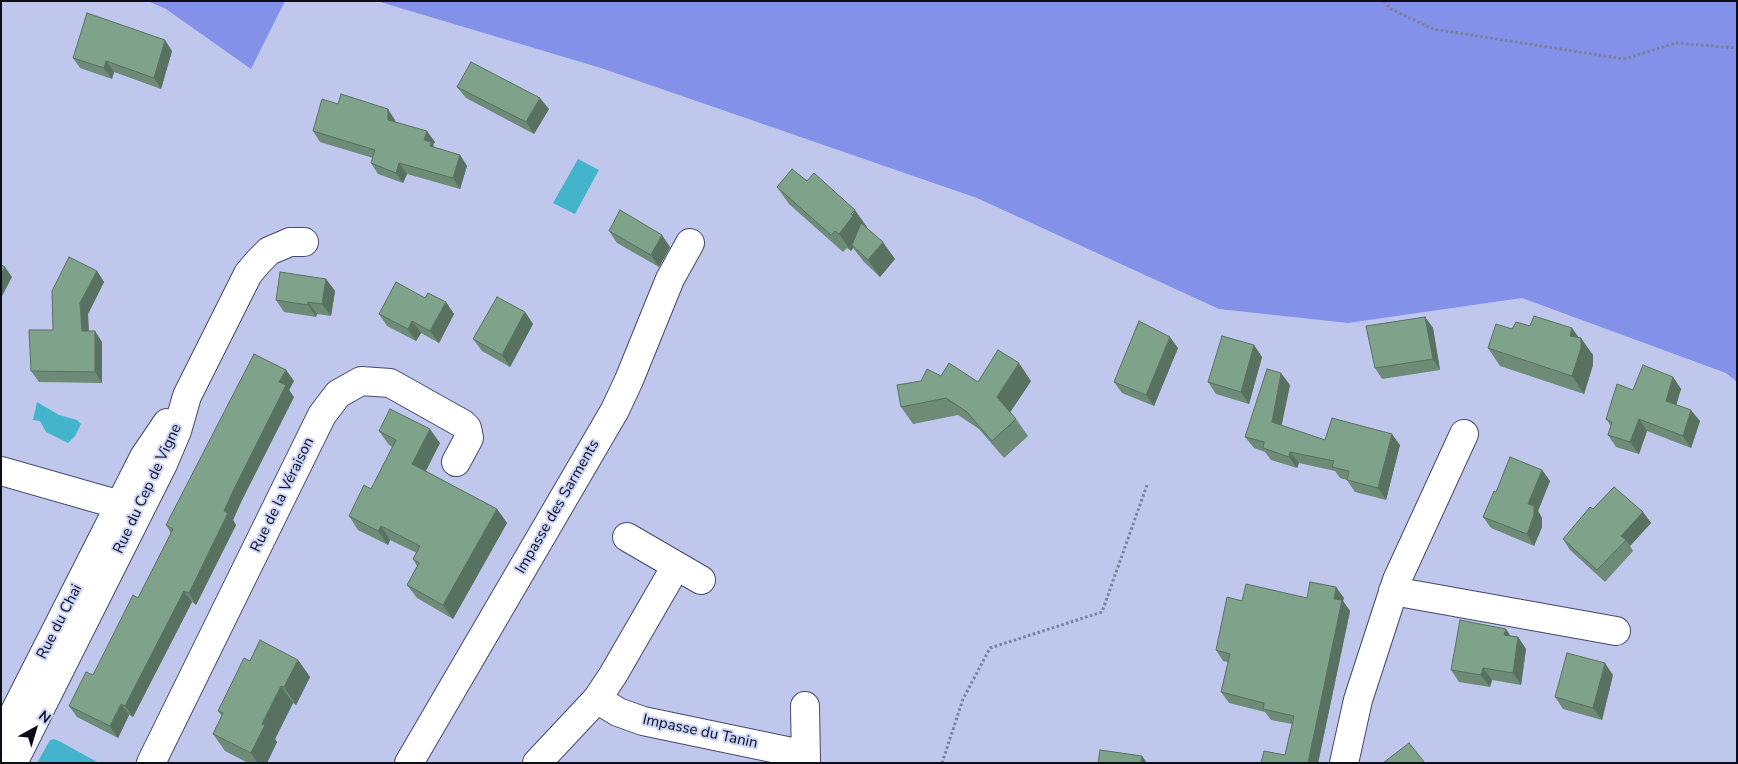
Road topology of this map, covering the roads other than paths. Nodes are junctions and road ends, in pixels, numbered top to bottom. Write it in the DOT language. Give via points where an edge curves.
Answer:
graph roads {
  1 [pos="304,242"];
  2 [pos="690,243"];
  3 [pos="188,396"];
  4 [pos="1464,434"];
  5 [pos="456,462"];
  6 [pos="1,471"];
  7 [pos="120,505"];
  8 [pos="627,537"];
  9 [pos="676,566"];
  10 [pos="701,580"];
  11 [pos="1394,591"];
  12 [pos="1616,631"];
  13 [pos="597,699"];
  14 [pos="805,706"];
  15 [pos="5,722"];
  16 [pos="806,759"];
  17 [pos="13,763"];
  18 [pos="151,763"];
  19 [pos="409,763"];
  20 [pos="537,763"];
  21 [pos="1344,763"];
  1 -- 3 [label="street, Rue du Cep de Vigne" via="290,242 270,251 248,274"];
  2 -- 19 [label="street, Impasse des Sarments" via="670,279 615,410"];
  3 -- 7 [label="street, Rue du Chai" via="144,457"];
  3 -- 17 [label="street, Rue du Cep de Vigne" via="163,464"];
  4 -- 11 [label="street"];
  5 -- 18 [label="street, Rue de la Véraison" via="469,438 463,424 390,383 361,381 338,394 322,415"];
  6 -- 7 [label="street"];
  7 -- 15 [label="street, Rue du Chai"];
  8 -- 9 [label="street"];
  9 -- 10 [label="street"];
  9 -- 13 [label="street"];
  11 -- 12 [label="street"];
  11 -- 21 [label="street" via="1358,700"];
  13 -- 16 [label="street, Impasse du Tanin" via="618,712 643,721"];
  13 -- 20 [label="street"];
  14 -- 16 [label="street, Impasse du Tanin"];
}
